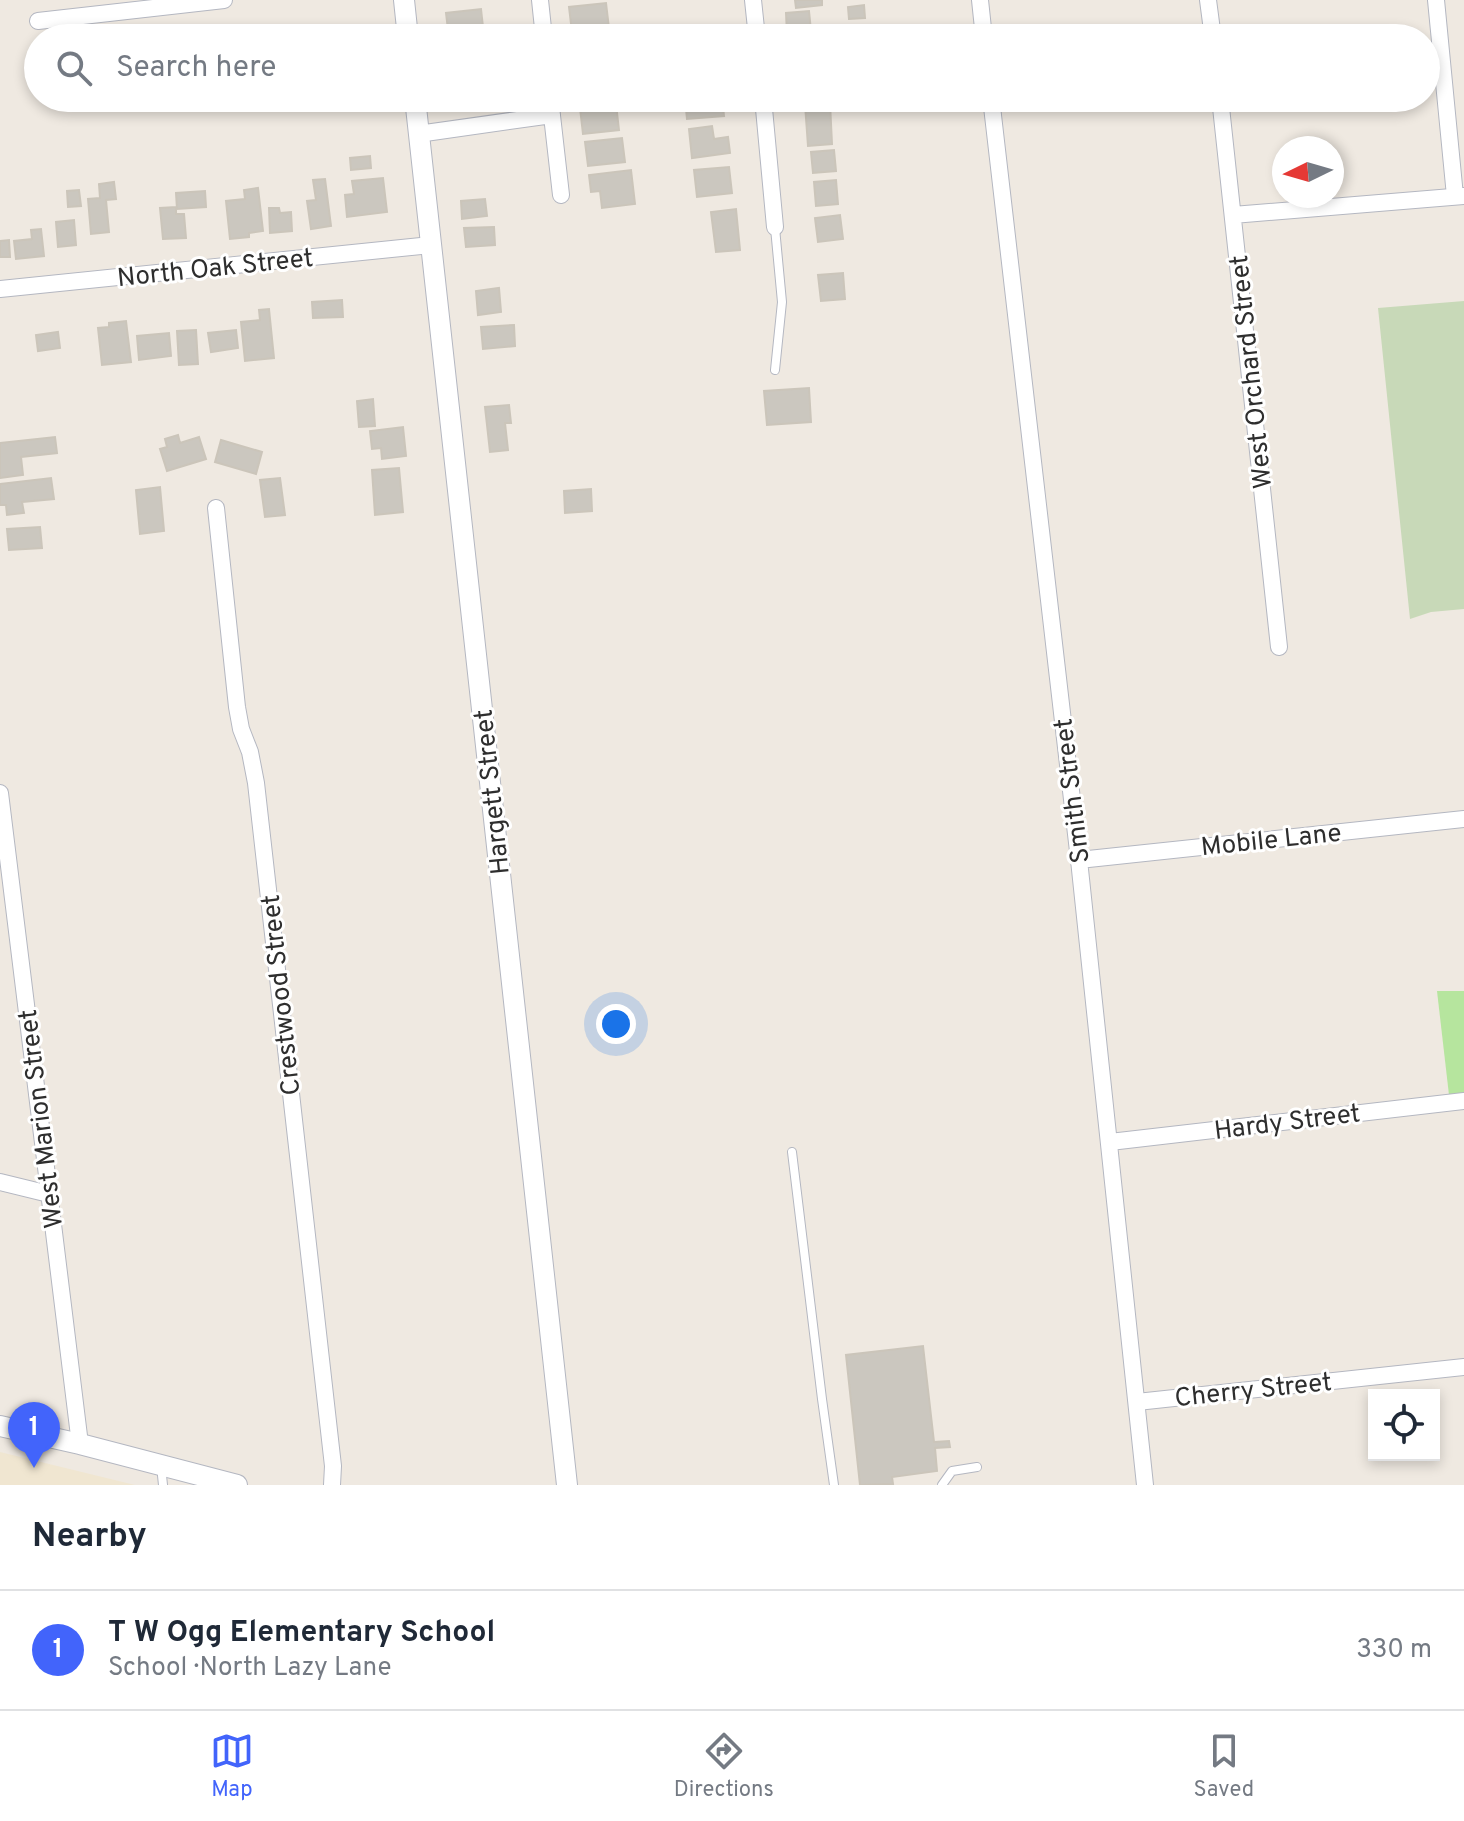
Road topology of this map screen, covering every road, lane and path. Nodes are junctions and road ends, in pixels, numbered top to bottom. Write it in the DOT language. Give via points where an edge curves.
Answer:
graph roads {
  1 [pos="224,0"];
  2 [pos="404,0"];
  3 [pos="540,0"];
  4 [pos="753,0"];
  5 [pos="980,0"];
  6 [pos="1208,0"];
  7 [pos="1436,0"];
  8 [pos="38,21"];
  9 [pos="407,24"];
  10 [pos="543,24"];
  11 [pos="756,24"];
  12 [pos="983,24"];
  13 [pos="1211,24"];
  14 [pos="1439,24"];
  15 [pos="1440,33"];
  16 [pos="416,112"];
  17 [pos="522,112"];
  18 [pos="552,112"];
  19 [pos="764,112"];
  20 [pos="993,112"];
  21 [pos="1222,112"];
  22 [pos="418,134"];
  23 [pos="561,195"];
  24 [pos="1460,196"];
  25 [pos="1233,215"];
  26 [pos="775,227"];
  27 [pos="431,245"];
  28 [pos="0,289"];
  29 [pos="775,370"];
  30 [pos="216,508"];
  31 [pos="1279,647"];
  32 [pos="0,793"];
  33 [pos="1464,819"];
  34 [pos="1079,860"];
  35 [pos="1464,1101"];
  36 [pos="1110,1142"];
  37 [pos="792,1152"];
  38 [pos="0,1182"];
  39 [pos="49,1194"];
  40 [pos="1464,1367"];
  41 [pos="1137,1402"];
  42 [pos="0,1426"];
  43 [pos="80,1444"];
  44 [pos="977,1467"];
  45 [pos="162,1475"];
  46 [pos="237,1485"];
  47 [pos="332,1485"];
  48 [pos="567,1485"];
  49 [pos="834,1485"];
  50 [pos="942,1485"];
  51 [pos="1145,1485"];
  1 -- 8 [label="street"];
  2 -- 9 [label="street"];
  3 -- 10 [label="street"];
  4 -- 11 [label="street"];
  5 -- 12 [label="street"];
  6 -- 13 [label="street"];
  7 -- 14 [label="street"];
  15 -- 24 [label="street"];
  16 -- 22 [label="street, Hargett Street"];
  17 -- 22 [label="street"];
  18 -- 23 [label="street"];
  19 -- 26 [label="street"];
  20 -- 34 [label="street, Smith Street"];
  21 -- 25 [label="street, West Orchard Street"];
  22 -- 27 [label="street, Hargett Street"];
  24 -- 25 [label="street"];
  25 -- 31 [label="street, West Orchard Street"];
  26 -- 29 [label="lane" via="782,302"];
  27 -- 28 [label="street, North Oak Street"];
  27 -- 48 [label="street, Hargett Street"];
  30 -- 47 [label="street, Crestwood Street" via="237,707 256,783"];
  32 -- 39 [label="street, West Marion Street"];
  33 -- 34 [label="street, Mobile Lane"];
  34 -- 36 [label="street, Smith Street"];
  35 -- 36 [label="street, Hardy Street"];
  36 -- 41 [label="street, Smith Street"];
  37 -- 49 [label="lane"];
  38 -- 39 [label="street"];
  39 -- 43 [label="street, West Marion Street"];
  40 -- 41 [label="street, Cherry Street"];
  41 -- 51 [label="street, Smith Street"];
  42 -- 43 [label="street"];
  43 -- 45 [label="street"];
  44 -- 50 [label="lane" via="952,1471"];
  45 -- 46 [label="street"];
}
